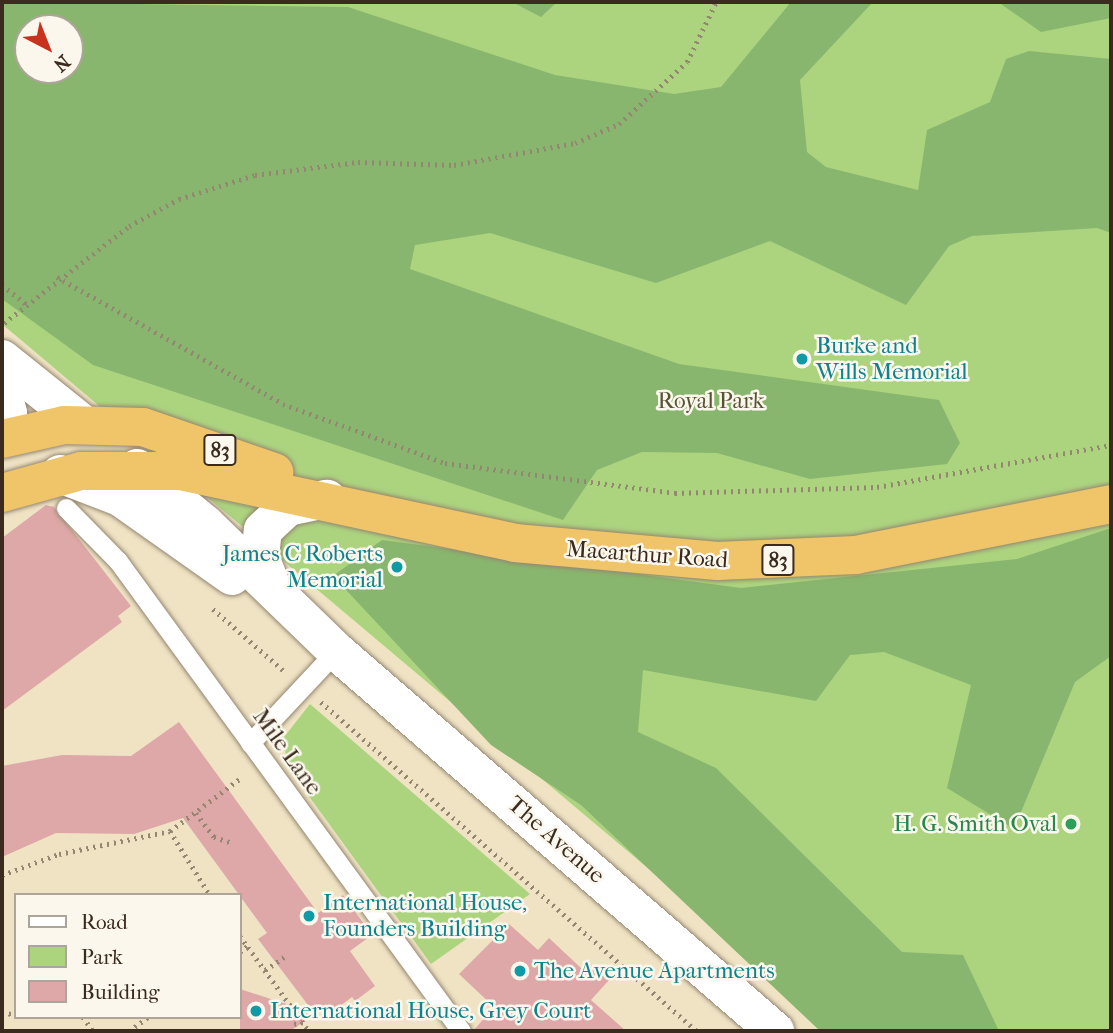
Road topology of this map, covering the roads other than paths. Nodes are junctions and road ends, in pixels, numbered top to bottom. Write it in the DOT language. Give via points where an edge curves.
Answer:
graph roads {
  1 [pos="2,359"];
  2 [pos="2,389"];
  3 [pos="83,424"];
  4 [pos="2,437"];
  5 [pos="137,468"];
  6 [pos="63,491"];
  7 [pos="2,493"];
  8 [pos="339,501"];
  9 [pos="1111,504"];
  10 [pos="272,587"];
  11 [pos="336,650"];
  12 [pos="250,743"];
  13 [pos="461,1031"];
  14 [pos="775,1031"];
  1 -- 3 [label="street"];
  2 -- 4 [label="street" via="8,414"];
  3 -- 4 [label="highway, Macarthur Road / 83"];
  3 -- 5 [label="highway"];
  3 -- 8 [label="highway, Macarthur Road / 83" via="176,434"];
  5 -- 6 [label="highway, Macarthur Road / 83"];
  5 -- 8 [label="highway, Macarthur Road / 83"];
  5 -- 10 [label="street, The Avenue"];
  6 -- 7 [label="highway, Macarthur Road / 83"];
  6 -- 11 [label="street, The Avenue" via="120,497"];
  6 -- 12 [label="lane, Mile Lane"];
  8 -- 9 [label="highway, Macarthur Road / 83" via="580,553 717,561 856,555"];
  8 -- 10 [label="street, The Avenue" via="288,508 263,530 260,557"];
  10 -- 11 [label="street, The Avenue"];
  11 -- 12 [label="lane"];
  11 -- 14 [label="street, The Avenue"];
  12 -- 13 [label="lane, Mile Lane"];
}
